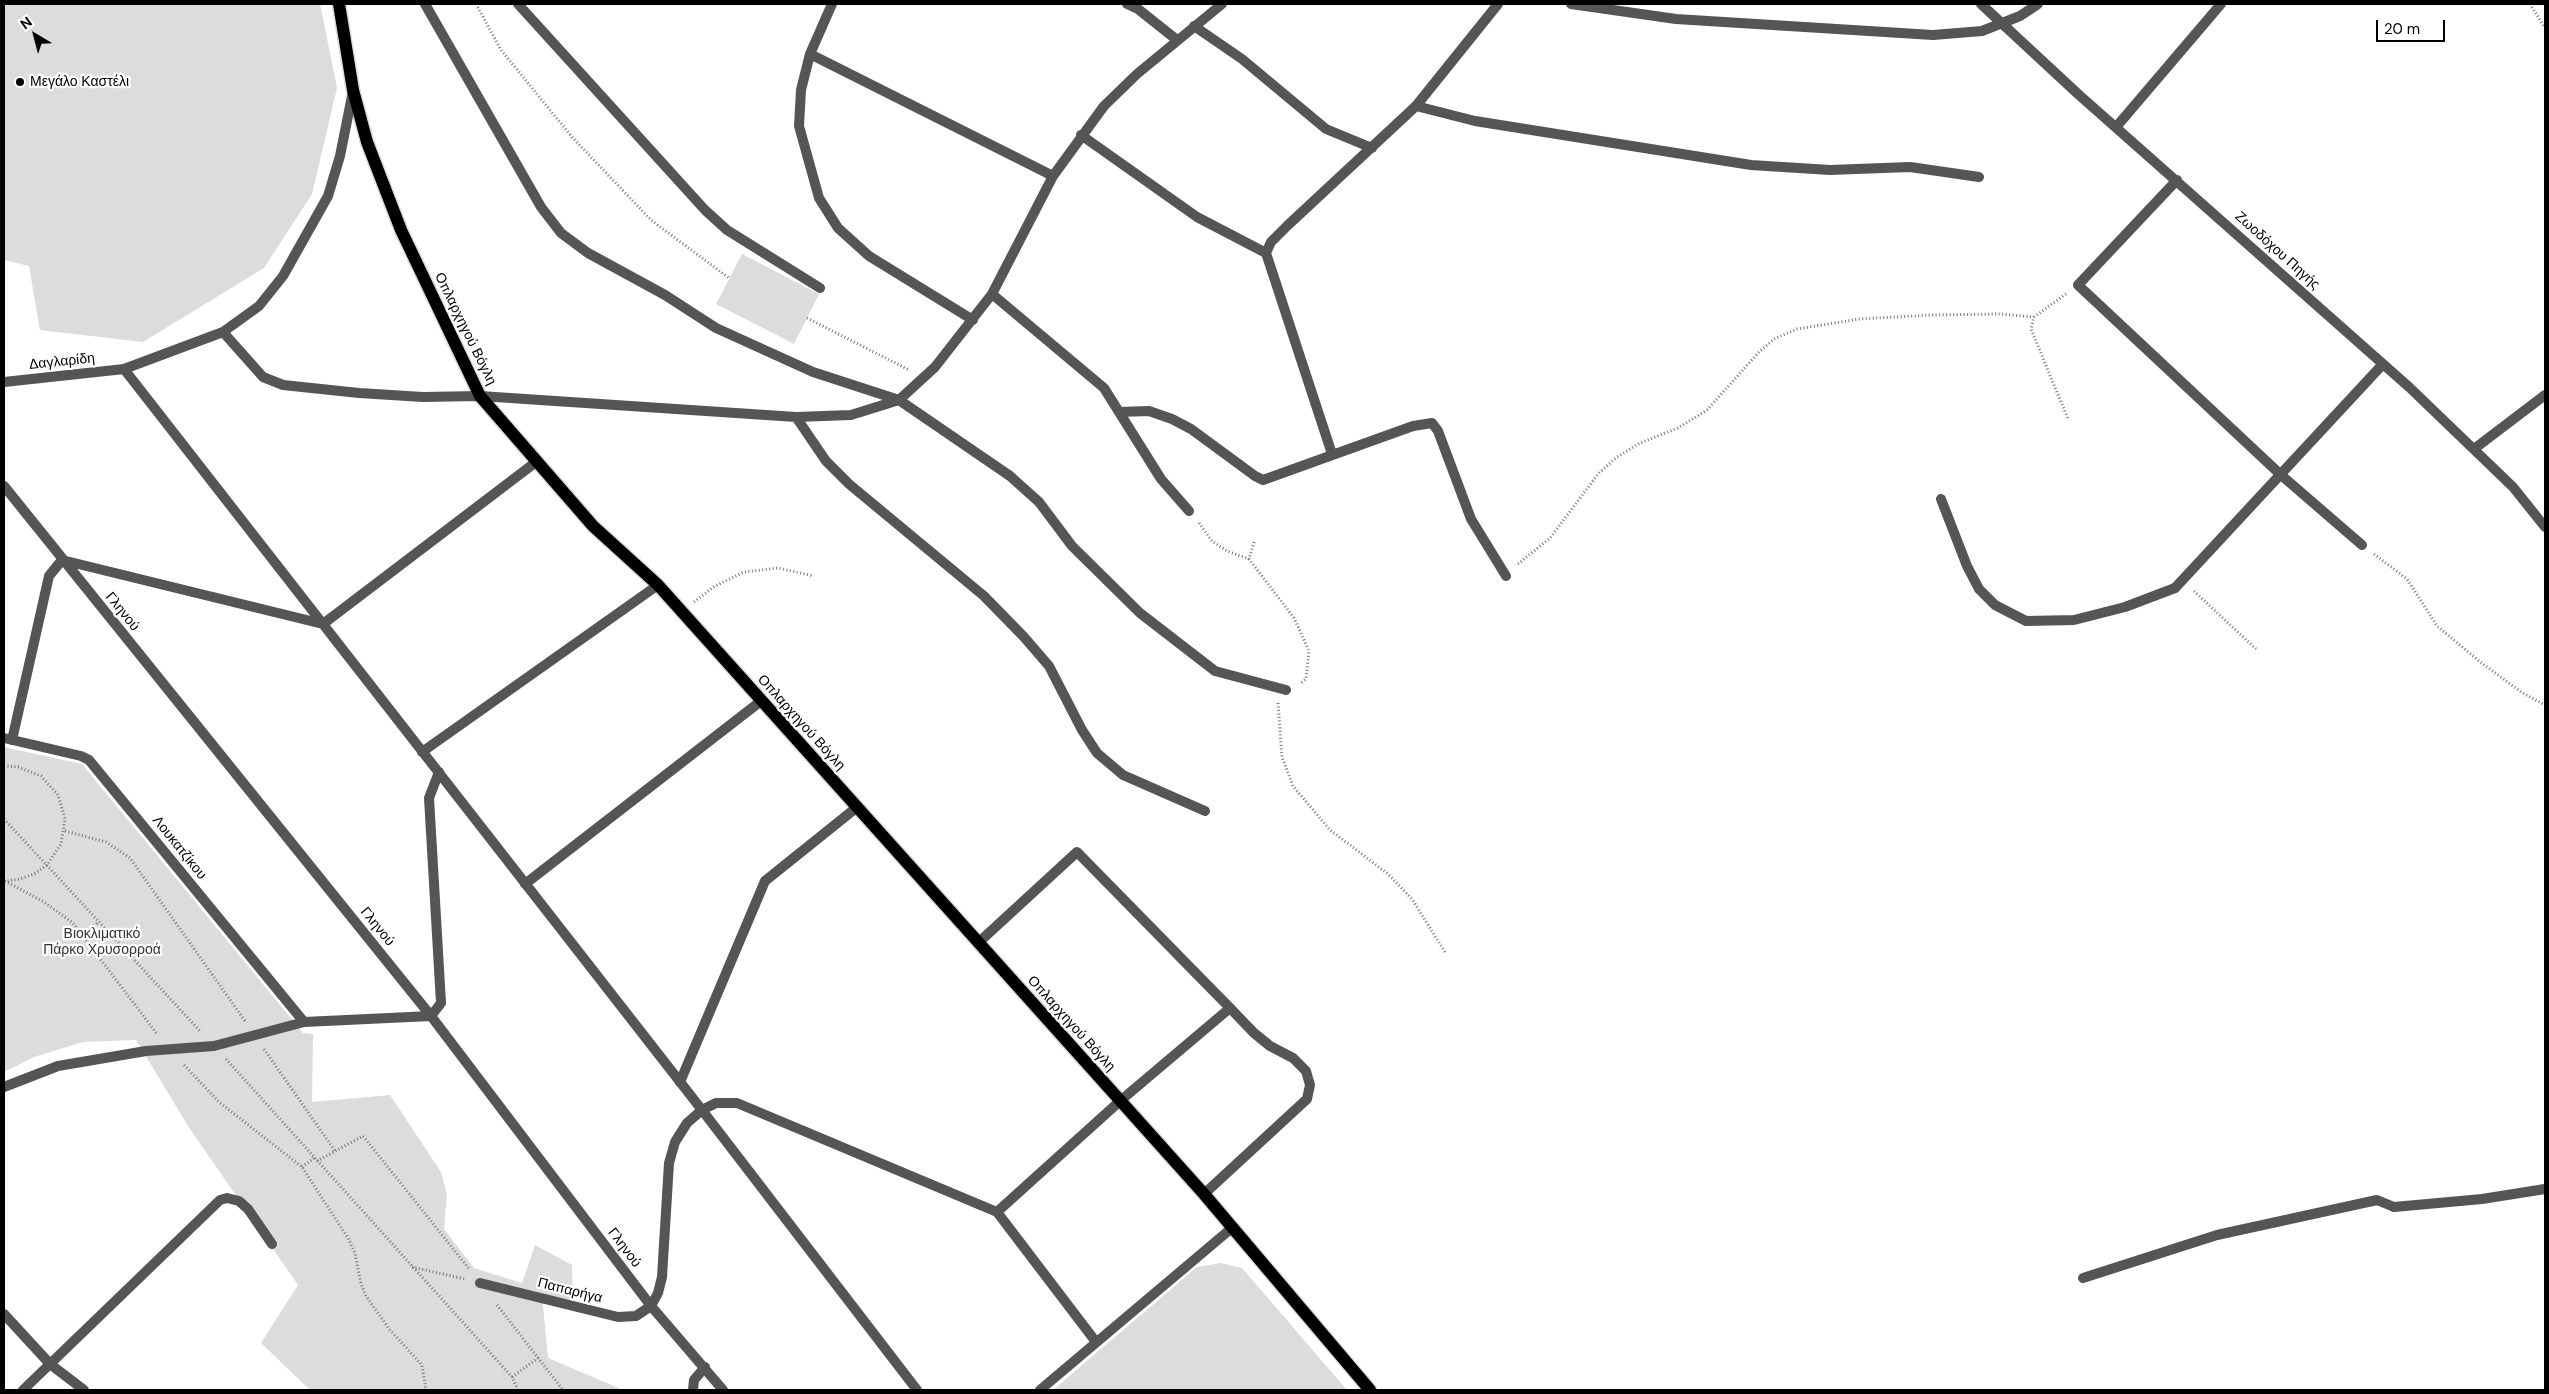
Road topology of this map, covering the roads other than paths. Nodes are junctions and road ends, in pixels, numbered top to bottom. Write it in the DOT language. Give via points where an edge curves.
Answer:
graph roads {
  1 [pos="339,4"];
  2 [pos="426,4"];
  3 [pos="518,4"];
  4 [pos="832,4"];
  5 [pos="1127,4"];
  6 [pos="1222,4"];
  7 [pos="1498,4"];
  8 [pos="1571,4"];
  9 [pos="1981,4"];
  10 [pos="2038,4"];
  11 [pos="2221,4"];
  12 [pos="2004,24"];
  13 [pos="1194,26"];
  14 [pos="1177,40"];
  15 [pos="810,54"];
  16 [pos="353,90"];
  17 [pos="1416,106"];
  18 [pos="2117,126"];
  19 [pos="1081,135"];
  20 [pos="1372,148"];
  21 [pos="1053,176"];
  22 [pos="1979,177"];
  23 [pos="2177,180"];
  24 [pos="1266,253"];
  25 [pos="820,288"];
  26 [pos="992,294"];
  27 [pos="973,320"];
  28 [pos="223,332"];
  29 [pos="2383,364"];
  30 [pos="124,369"];
  31 [pos="4,382"];
  32 [pos="2545,395"];
  33 [pos="480,396"];
  34 [pos="899,400"];
  35 [pos="1120,412"];
  36 [pos="796,417"];
  37 [pos="2474,449"];
  38 [pos="1332,454"];
  39 [pos="536,462"];
  40 [pos="2281,475"];
  41 [pos="4,486"];
  42 [pos="1941,500"];
  43 [pos="1189,510"];
  44 [pos="2545,527"];
  45 [pos="2362,545"];
  46 [pos="62,560"];
  47 [pos="1506,576"];
  48 [pos="658,584"];
  49 [pos="323,624"];
  50 [pos="1281,688"];
  51 [pos="761,701"];
  52 [pos="8,739"];
  53 [pos="422,752"];
  54 [pos="438,772"];
  55 [pos="856,808"];
  56 [pos="1205,811"];
  57 [pos="525,884"];
  58 [pos="978,943"];
  59 [pos="1230,1008"];
  60 [pos="431,1016"];
  61 [pos="304,1022"];
  62 [pos="680,1082"];
  63 [pos="4,1087"];
  64 [pos="1120,1101"];
  65 [pos="702,1110"];
  66 [pos="2545,1189"];
  67 [pos="1204,1194"];
  68 [pos="998,1212"];
  69 [pos="1232,1227"];
  70 [pos="272,1244"];
  71 [pos="2083,1278"];
  72 [pos="480,1282"];
  73 [pos="651,1306"];
  74 [pos="4,1314"];
  75 [pos="1096,1342"];
  76 [pos="50,1364"];
  77 [pos="705,1367"];
  78 [pos="23,1390"];
  79 [pos="84,1390"];
  80 [pos="694,1390"];
  81 [pos="723,1390"];
  82 [pos="917,1390"];
  83 [pos="1040,1390"];
  84 [pos="1370,1390"];
  1 -- 16 [label="main road, Οπλαρχηγού Βόγλη"];
  2 -- 34 [label="street" via="541,208 561,233 588,253 665,295 716,328 813,372"];
  3 -- 25 [label="street" via="705,210 734,235"];
  4 -- 15 [label="street"];
  5 -- 14 [label="street"];
  6 -- 13 [label="street"];
  7 -- 17 [label="street"];
  8 -- 12 [label="street" via="1676,19 1933,35 1982,31"];
  9 -- 12 [label="street, Ζωοδόχου Πηγής"];
  10 -- 12 [label="street"];
  11 -- 18 [label="street"];
  12 -- 18 [label="street, Ζωοδόχου Πηγής"];
  13 -- 14 [label="street"];
  13 -- 20 [label="street" via="1242,60 1326,129"];
  14 -- 19 [label="street" via="1104,106"];
  15 -- 21 [label="street"];
  15 -- 27 [label="street" via="801,90 799,126 819,198 838,228 869,256"];
  16 -- 28 [label="street, Δαγλαρίδη" via="328,196 283,276 259,306"];
  16 -- 33 [label="main road, Οπλαρχηγού Βόγλη" via="367,142 400,230"];
  17 -- 20 [label="street"];
  17 -- 22 [label="street" via="1475,121 1751,165 1830,170 1910,167"];
  18 -- 23 [label="street, Ζωοδόχου Πηγής"];
  19 -- 21 [label="street"];
  19 -- 24 [label="street" via="1197,217"];
  20 -- 24 [label="street" via="1287,226"];
  21 -- 26 [label="street"];
  23 -- 29 [label="street, Ζωοδόχου Πηγής"];
  23 -- 40 [label="street" via="2078,285"];
  24 -- 38 [label="street"];
  26 -- 27 [label="street"];
  26 -- 35 [label="street" via="1104,388"];
  27 -- 34 [label="street" via="935,367"];
  28 -- 30 [label="street, Δαγλαρίδη"];
  28 -- 33 [label="street" via="263,376 283,385 423,397"];
  29 -- 37 [label="street, Ζωοδόχου Πηγής"];
  29 -- 40 [label="street"];
  30 -- 31 [label="street, Δαγλαρίδη"];
  30 -- 49 [label="street"];
  32 -- 37 [label="street"];
  33 -- 36 [label="street"];
  33 -- 39 [label="main road, Οπλαρχηγού Βόγλη"];
  34 -- 36 [label="street" via="851,415"];
  34 -- 50 [label="street" via="1010,476 1039,502 1072,546 1140,612 1215,671"];
  35 -- 38 [label="street" via="1149,411 1172,419 1263,480"];
  35 -- 43 [label="street" via="1161,479"];
  36 -- 56 [label="street" via="826,461 849,484 984,596 1024,637 1049,666 1097,752 1123,776"];
  37 -- 44 [label="street, Ζωοδόχου Πηγής" via="2513,487"];
  38 -- 47 [label="street" via="1413,426 1432,423 1438,431 1471,519"];
  39 -- 48 [label="main road, Οπλαρχηγού Βόγλη" via="593,526"];
  39 -- 49 [label="street"];
  40 -- 42 [label="street" via="2175,588 2125,607 2074,620 2026,621 1996,605 1979,589"];
  40 -- 45 [label="street"];
  41 -- 46 [label="street, Γληνού"];
  46 -- 49 [label="street"];
  46 -- 52 [label="street" via="49,576"];
  46 -- 60 [label="street, Γληνού"];
  48 -- 51 [label="main road, Οπλαρχηγού Βόγλη"];
  48 -- 53 [label="street"];
  49 -- 53 [label="street"];
  51 -- 55 [label="main road, Οπλαρχηγού Βόγλη"];
  51 -- 57 [label="street"];
  52 -- 61 [label="street, Λουκατζίκου" via="89,760"];
  53 -- 54 [label="street"];
  54 -- 57 [label="street"];
  54 -- 60 [label="street" via="429,798 441,1003"];
  55 -- 58 [label="main road, Οπλαρχηγού Βόγλη"];
  55 -- 62 [label="street" via="765,881"];
  57 -- 62 [label="street"];
  58 -- 59 [label="street" via="1077,852"];
  58 -- 64 [label="main road, Οπλαρχηγού Βόγλη"];
  59 -- 64 [label="street"];
  59 -- 67 [label="street" via="1254,1034 1293,1058 1306,1072 1310,1084 1307,1099"];
  60 -- 61 [label="street"];
  60 -- 73 [label="street, Γληνού"];
  61 -- 63 [label="street" via="214,1046 170,1049 58,1066"];
  62 -- 65 [label="street"];
  64 -- 67 [label="main road, Οπλαρχηγού Βόγλη"];
  64 -- 68 [label="street"];
  65 -- 68 [label="street" via="716,1103 737,1103"];
  65 -- 73 [label="street" via="687,1123 675,1142 669,1163 662,1277"];
  65 -- 82 [label="street"];
  66 -- 71 [label="street" via="2394,1207 2377,1200 2216,1235"];
  67 -- 69 [label="main road, Οπλαρχηγού Βόγλη"];
  68 -- 75 [label="street"];
  69 -- 75 [label="street"];
  69 -- 84 [label="main road, Οπλαρχηγού Βόγλη"];
  70 -- 76 [label="street" via="240,1201 220,1200"];
  72 -- 73 [label="street, Παπαρήγα" via="618,1318 636,1316"];
  73 -- 77 [label="street, Γληνού"];
  74 -- 76 [label="street"];
  75 -- 83 [label="street"];
  76 -- 78 [label="street"];
  76 -- 79 [label="street"];
  77 -- 80 [label="street" via="694,1380"];
  77 -- 81 [label="street, Γληνού"];
}
